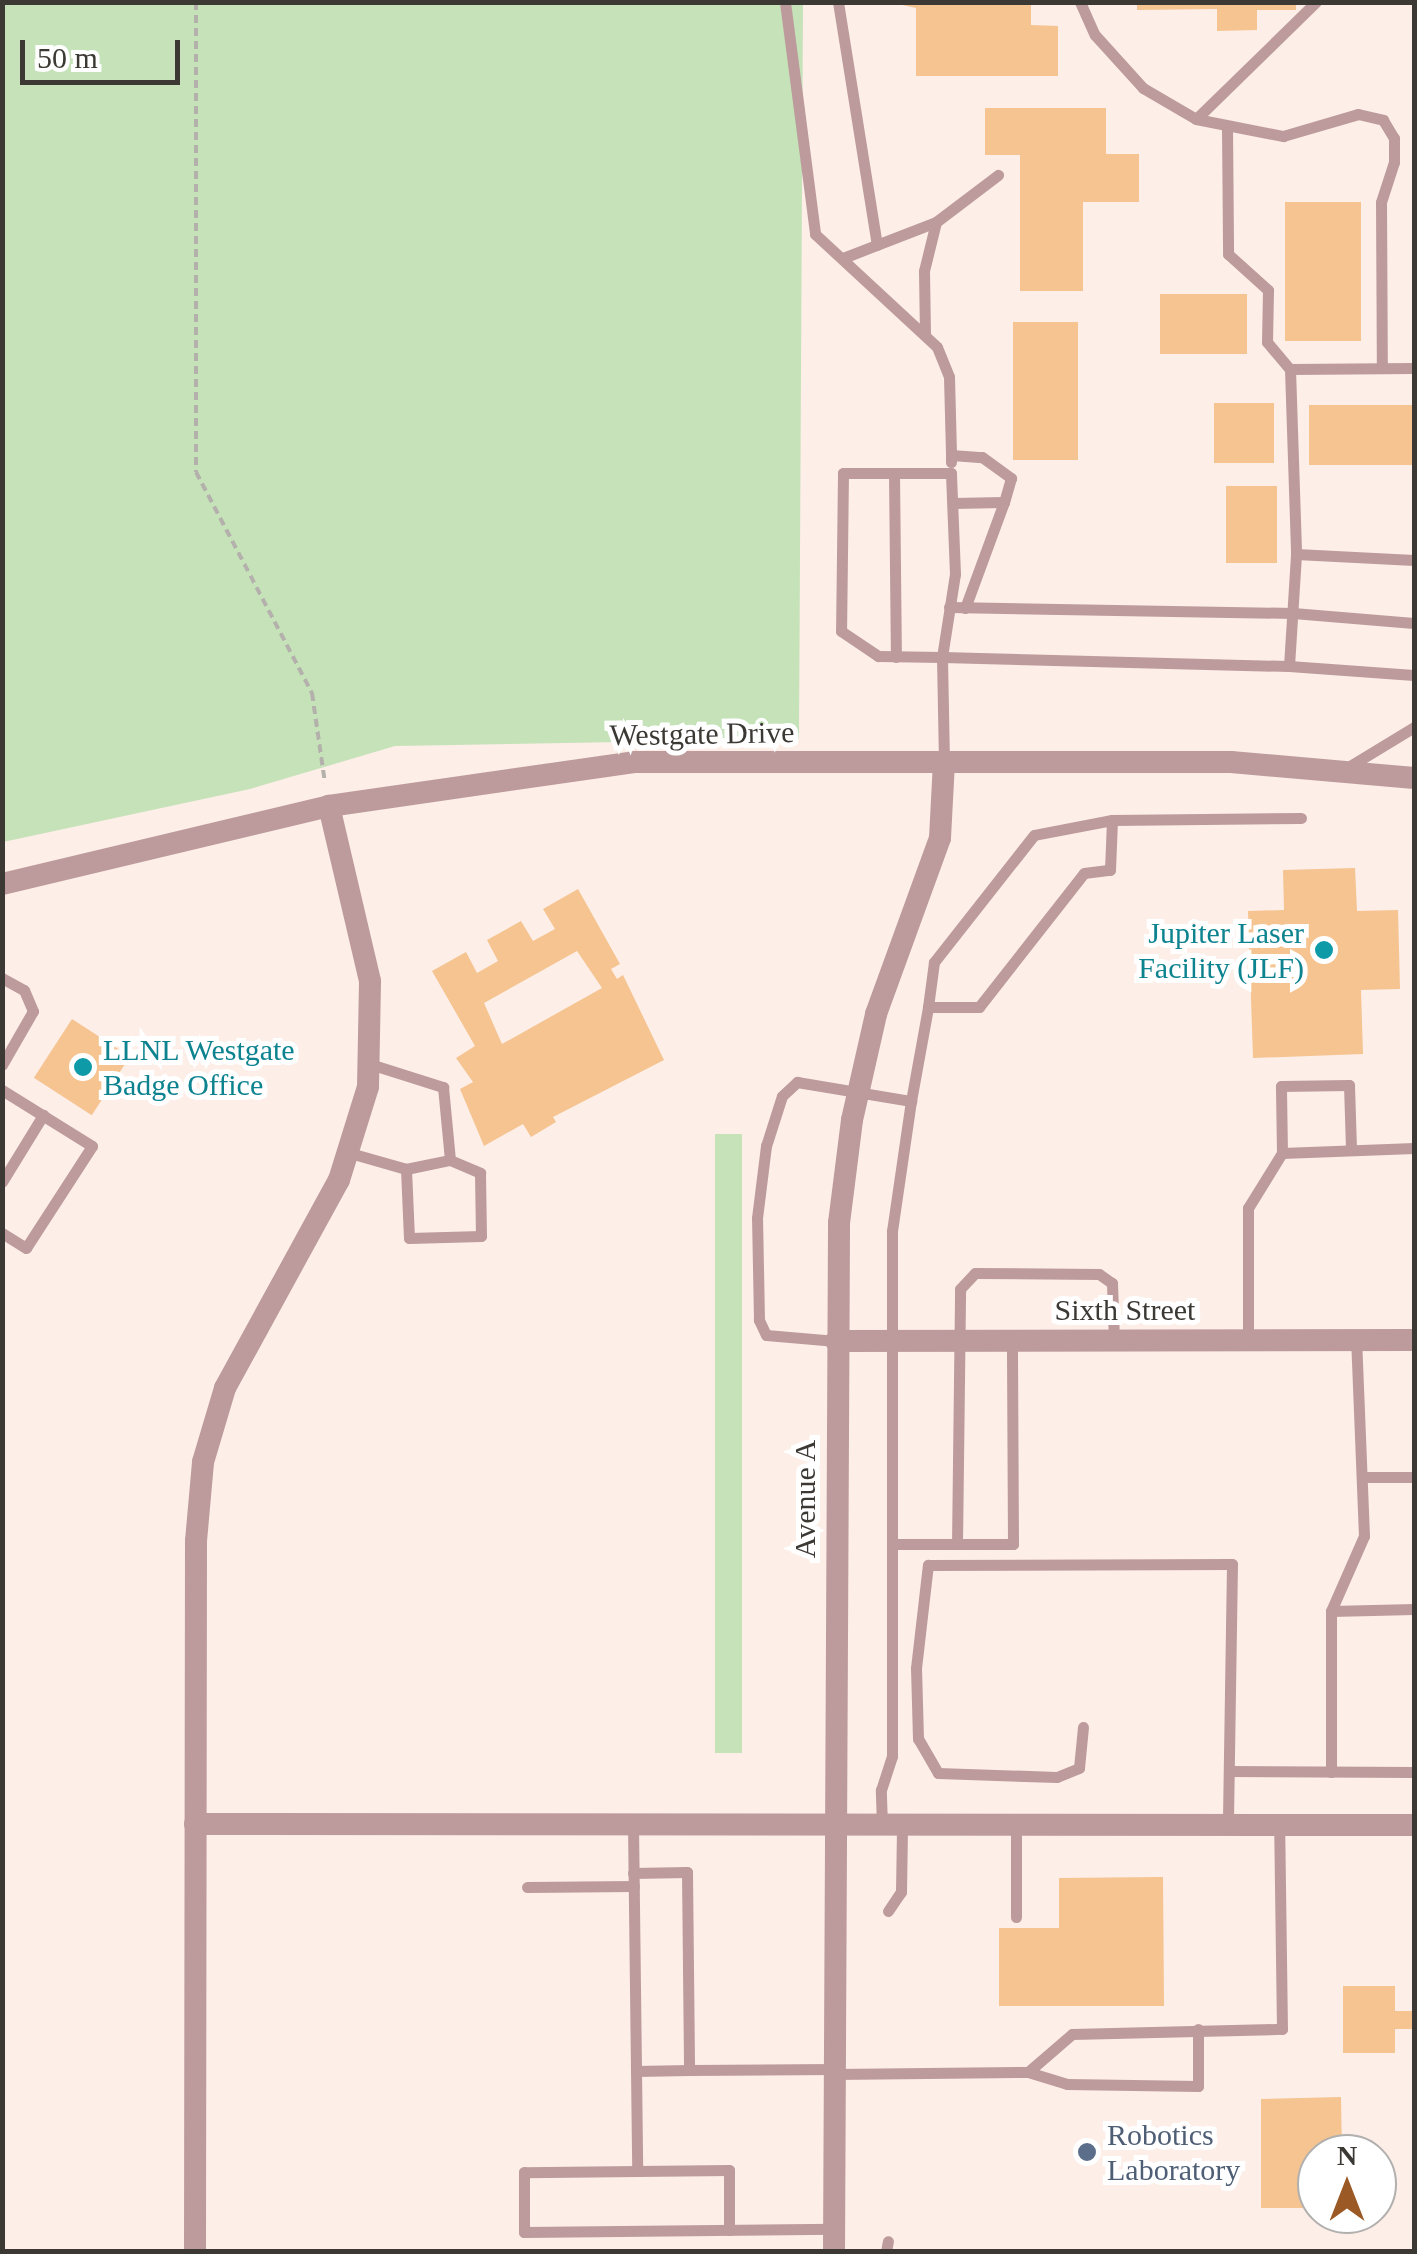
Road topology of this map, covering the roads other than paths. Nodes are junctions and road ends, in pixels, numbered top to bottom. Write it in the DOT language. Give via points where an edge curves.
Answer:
graph roads {
  1 [pos="784,2"];
  2 [pos="838,2"];
  3 [pos="1080,2"];
  4 [pos="1316,2"];
  5 [pos="1196,119"];
  6 [pos="1227,128"];
  7 [pos="998,174"];
  8 [pos="936,222"];
  9 [pos="877,245"];
  10 [pos="843,258"];
  11 [pos="925,334"];
  12 [pos="1382,368"];
  13 [pos="1414,368"];
  14 [pos="1290,369"];
  15 [pos="950,456"];
  16 [pos="894,473"];
  17 [pos="952,473"];
  18 [pos="1004,502"];
  19 [pos="952,503"];
  20 [pos="1296,554"];
  21 [pos="1414,560"];
  22 [pos="949,608"];
  23 [pos="965,608"];
  24 [pos="1293,613"];
  25 [pos="1414,623"];
  26 [pos="896,657"];
  27 [pos="942,657"];
  28 [pos="1289,666"];
  29 [pos="1414,676"];
  30 [pos="1414,727"];
  31 [pos="944,762"];
  32 [pos="1342,771"];
  33 [pos="1414,778"];
  34 [pos="329,806"];
  35 [pos="1301,818"];
  36 [pos="1112,820"];
  37 [pos="2,884"];
  38 [pos="2,978"];
  39 [pos="928,1007"];
  40 [pos="370,1064"];
  41 [pos="2,1065"];
  42 [pos="2,1090"];
  43 [pos="858,1094"];
  44 [pos="911,1101"];
  45 [pos="43,1115"];
  46 [pos="1414,1148"];
  47 [pos="1351,1150"];
  48 [pos="1282,1152"];
  49 [pos="350,1153"];
  50 [pos="450,1160"];
  51 [pos="406,1169"];
  52 [pos="2,1182"];
  53 [pos="2,1232"];
  54 [pos="892,1340"];
  55 [pos="959,1340"];
  56 [pos="1012,1340"];
  57 [pos="1114,1340"];
  58 [pos="1248,1340"];
  59 [pos="1356,1340"];
  60 [pos="1414,1340"];
  61 [pos="836,1341"];
  62 [pos="1414,1477"];
  63 [pos="1362,1478"];
  64 [pos="892,1544"];
  65 [pos="957,1544"];
  66 [pos="1414,1609"];
  67 [pos="1331,1611"];
  68 [pos="1083,1727"];
  69 [pos="1229,1772"];
  70 [pos="1331,1772"];
  71 [pos="1414,1772"];
  72 [pos="195,1824"];
  73 [pos="633,1824"];
  74 [pos="834,1824"];
  75 [pos="892,1824"];
  76 [pos="1016,1824"];
  77 [pos="1228,1824"];
  78 [pos="1278,1824"];
  79 [pos="1414,1825"];
  80 [pos="634,1879"];
  81 [pos="527,1887"];
  82 [pos="888,1911"];
  83 [pos="1016,1918"];
  84 [pos="1198,2029"];
  85 [pos="688,2070"];
  86 [pos="636,2071"];
  87 [pos="836,2072"];
  88 [pos="1028,2072"];
  89 [pos="637,2172"];
  90 [pos="729,2230"];
  91 [pos="835,2247"];
  92 [pos="195,2252"];
  1 -- 10 [label="lane" via="816,234"];
  2 -- 9 [label="lane"];
  3 -- 5 [label="lane" via="1095,34 1143,88"];
  4 -- 5 [label="lane"];
  5 -- 6 [label="lane"];
  6 -- 12 [label="lane" via="1283,136 1358,114 1383,120 1394,138 1394,162 1381,202"];
  6 -- 14 [label="lane" via="1228,254 1268,290 1267,342"];
  7 -- 8 [label="lane"];
  8 -- 9 [label="lane"];
  8 -- 11 [label="lane" via="924,271"];
  9 -- 10 [label="lane"];
  10 -- 11 [label="lane"];
  11 -- 15 [label="lane" via="949,378"];
  12 -- 13 [label="lane"];
  12 -- 14 [label="lane"];
  14 -- 20 [label="lane"];
  15 -- 17 [label="lane"];
  15 -- 18 [label="lane" via="982,457 1011,478"];
  16 -- 17 [label="lane"];
  16 -- 26 [label="lane"];
  16 -- 26 [label="lane" via="843,473 840,631 878,656"];
  17 -- 19 [label="lane"];
  18 -- 19 [label="lane"];
  18 -- 23 [label="lane"];
  19 -- 22 [label="lane" via="956,574"];
  20 -- 21 [label="lane"];
  20 -- 24 [label="lane"];
  22 -- 23 [label="lane"];
  22 -- 27 [label="lane"];
  23 -- 24 [label="lane"];
  24 -- 25 [label="lane"];
  24 -- 28 [label="lane"];
  26 -- 27 [label="lane"];
  27 -- 28 [label="lane"];
  27 -- 31 [label="lane"];
  28 -- 29 [label="lane"];
  30 -- 32 [label="lane"];
  31 -- 32 [label="street, Westgate Drive" via="1231,762"];
  31 -- 34 [label="street, Westgate Drive" via="636,762"];
  31 -- 43 [label="street, Avenue A" via="931,874 908,917"];
  32 -- 33 [label="street, Westgate Drive"];
  34 -- 37 [label="street, Westgate Drive"];
  34 -- 40 [label="street" via="370,981"];
  35 -- 36 [label="lane"];
  36 -- 39 [label="lane" via="1034,835 934,962"];
  36 -- 39 [label="lane" via="1110,870 1084,873 979,1007"];
  38 -- 41 [label="lane" via="24,990 33,1011"];
  39 -- 44 [label="lane"];
  40 -- 49 [label="street"];
  40 -- 50 [label="lane" via="443,1087"];
  42 -- 45 [label="lane"];
  43 -- 44 [label="lane"];
  43 -- 61 [label="street, Avenue A" via="838,1224"];
  43 -- 61 [label="lane" via="797,1082 782,1096 766,1146 758,1218 759,1320 766,1336"];
  44 -- 54 [label="lane" via="892,1231"];
  45 -- 52 [label="lane"];
  45 -- 53 [label="lane" via="92,1146 26,1248"];
  46 -- 47 [label="lane"];
  47 -- 48 [label="lane"];
  47 -- 48 [label="lane" via="1349,1084 1280,1086"];
  48 -- 58 [label="lane" via="1248,1208"];
  49 -- 51 [label="lane"];
  49 -- 72 [label="street" via="226,1388 203,1462 196,1541"];
  50 -- 51 [label="lane"];
  50 -- 51 [label="lane" via="480,1173 481,1236 409,1238"];
  54 -- 55 [label="street, Sixth Street"];
  54 -- 61 [label="street, Sixth Street"];
  54 -- 64 [label="lane"];
  55 -- 56 [label="street, Sixth Street"];
  55 -- 57 [label="lane" via="960,1289 975,1273 1099,1274 1112,1283"];
  55 -- 65 [label="lane"];
  56 -- 57 [label="street, Sixth Street"];
  56 -- 65 [label="lane" via="1012,1544"];
  57 -- 58 [label="street, Sixth Street"];
  58 -- 59 [label="street, Sixth Street"];
  59 -- 60 [label="street, Sixth Street"];
  59 -- 63 [label="lane"];
  61 -- 74 [label="street, Avenue A"];
  62 -- 63 [label="lane"];
  63 -- 67 [label="lane" via="1364,1536"];
  64 -- 65 [label="lane"];
  64 -- 75 [label="lane" via="892,1756 881,1790"];
  66 -- 67 [label="lane"];
  67 -- 70 [label="lane"];
  68 -- 69 [label="lane" via="1079,1768 1057,1777 938,1773 918,1738 916,1668 928,1565 1232,1564"];
  69 -- 70 [label="lane"];
  69 -- 77 [label="lane"];
  70 -- 71 [label="lane"];
  72 -- 73 [label="street"];
  72 -- 92 [label="street"];
  73 -- 74 [label="street"];
  73 -- 80 [label="lane"];
  74 -- 75 [label="street"];
  74 -- 87 [label="street, Avenue A"];
  75 -- 76 [label="street"];
  75 -- 82 [label="lane" via="901,1892"];
  76 -- 77 [label="street"];
  76 -- 83 [label="lane"];
  77 -- 78 [label="street"];
  78 -- 79 [label="street"];
  78 -- 84 [label="lane" via="1282,2029"];
  80 -- 81 [label="lane"];
  80 -- 85 [label="lane" via="686,1872"];
  80 -- 86 [label="lane"];
  84 -- 88 [label="lane" via="1072,2034"];
  84 -- 88 [label="lane" via="1198,2086 1067,2084"];
  85 -- 86 [label="lane"];
  85 -- 87 [label="lane"];
  86 -- 89 [label="lane"];
  87 -- 88 [label="lane"];
  87 -- 91 [label="street, Avenue A"];
  89 -- 90 [label="lane" via="729,2170"];
  89 -- 90 [label="lane" via="524,2172 524,2232"];
  90 -- 91 [label="lane"];
}
